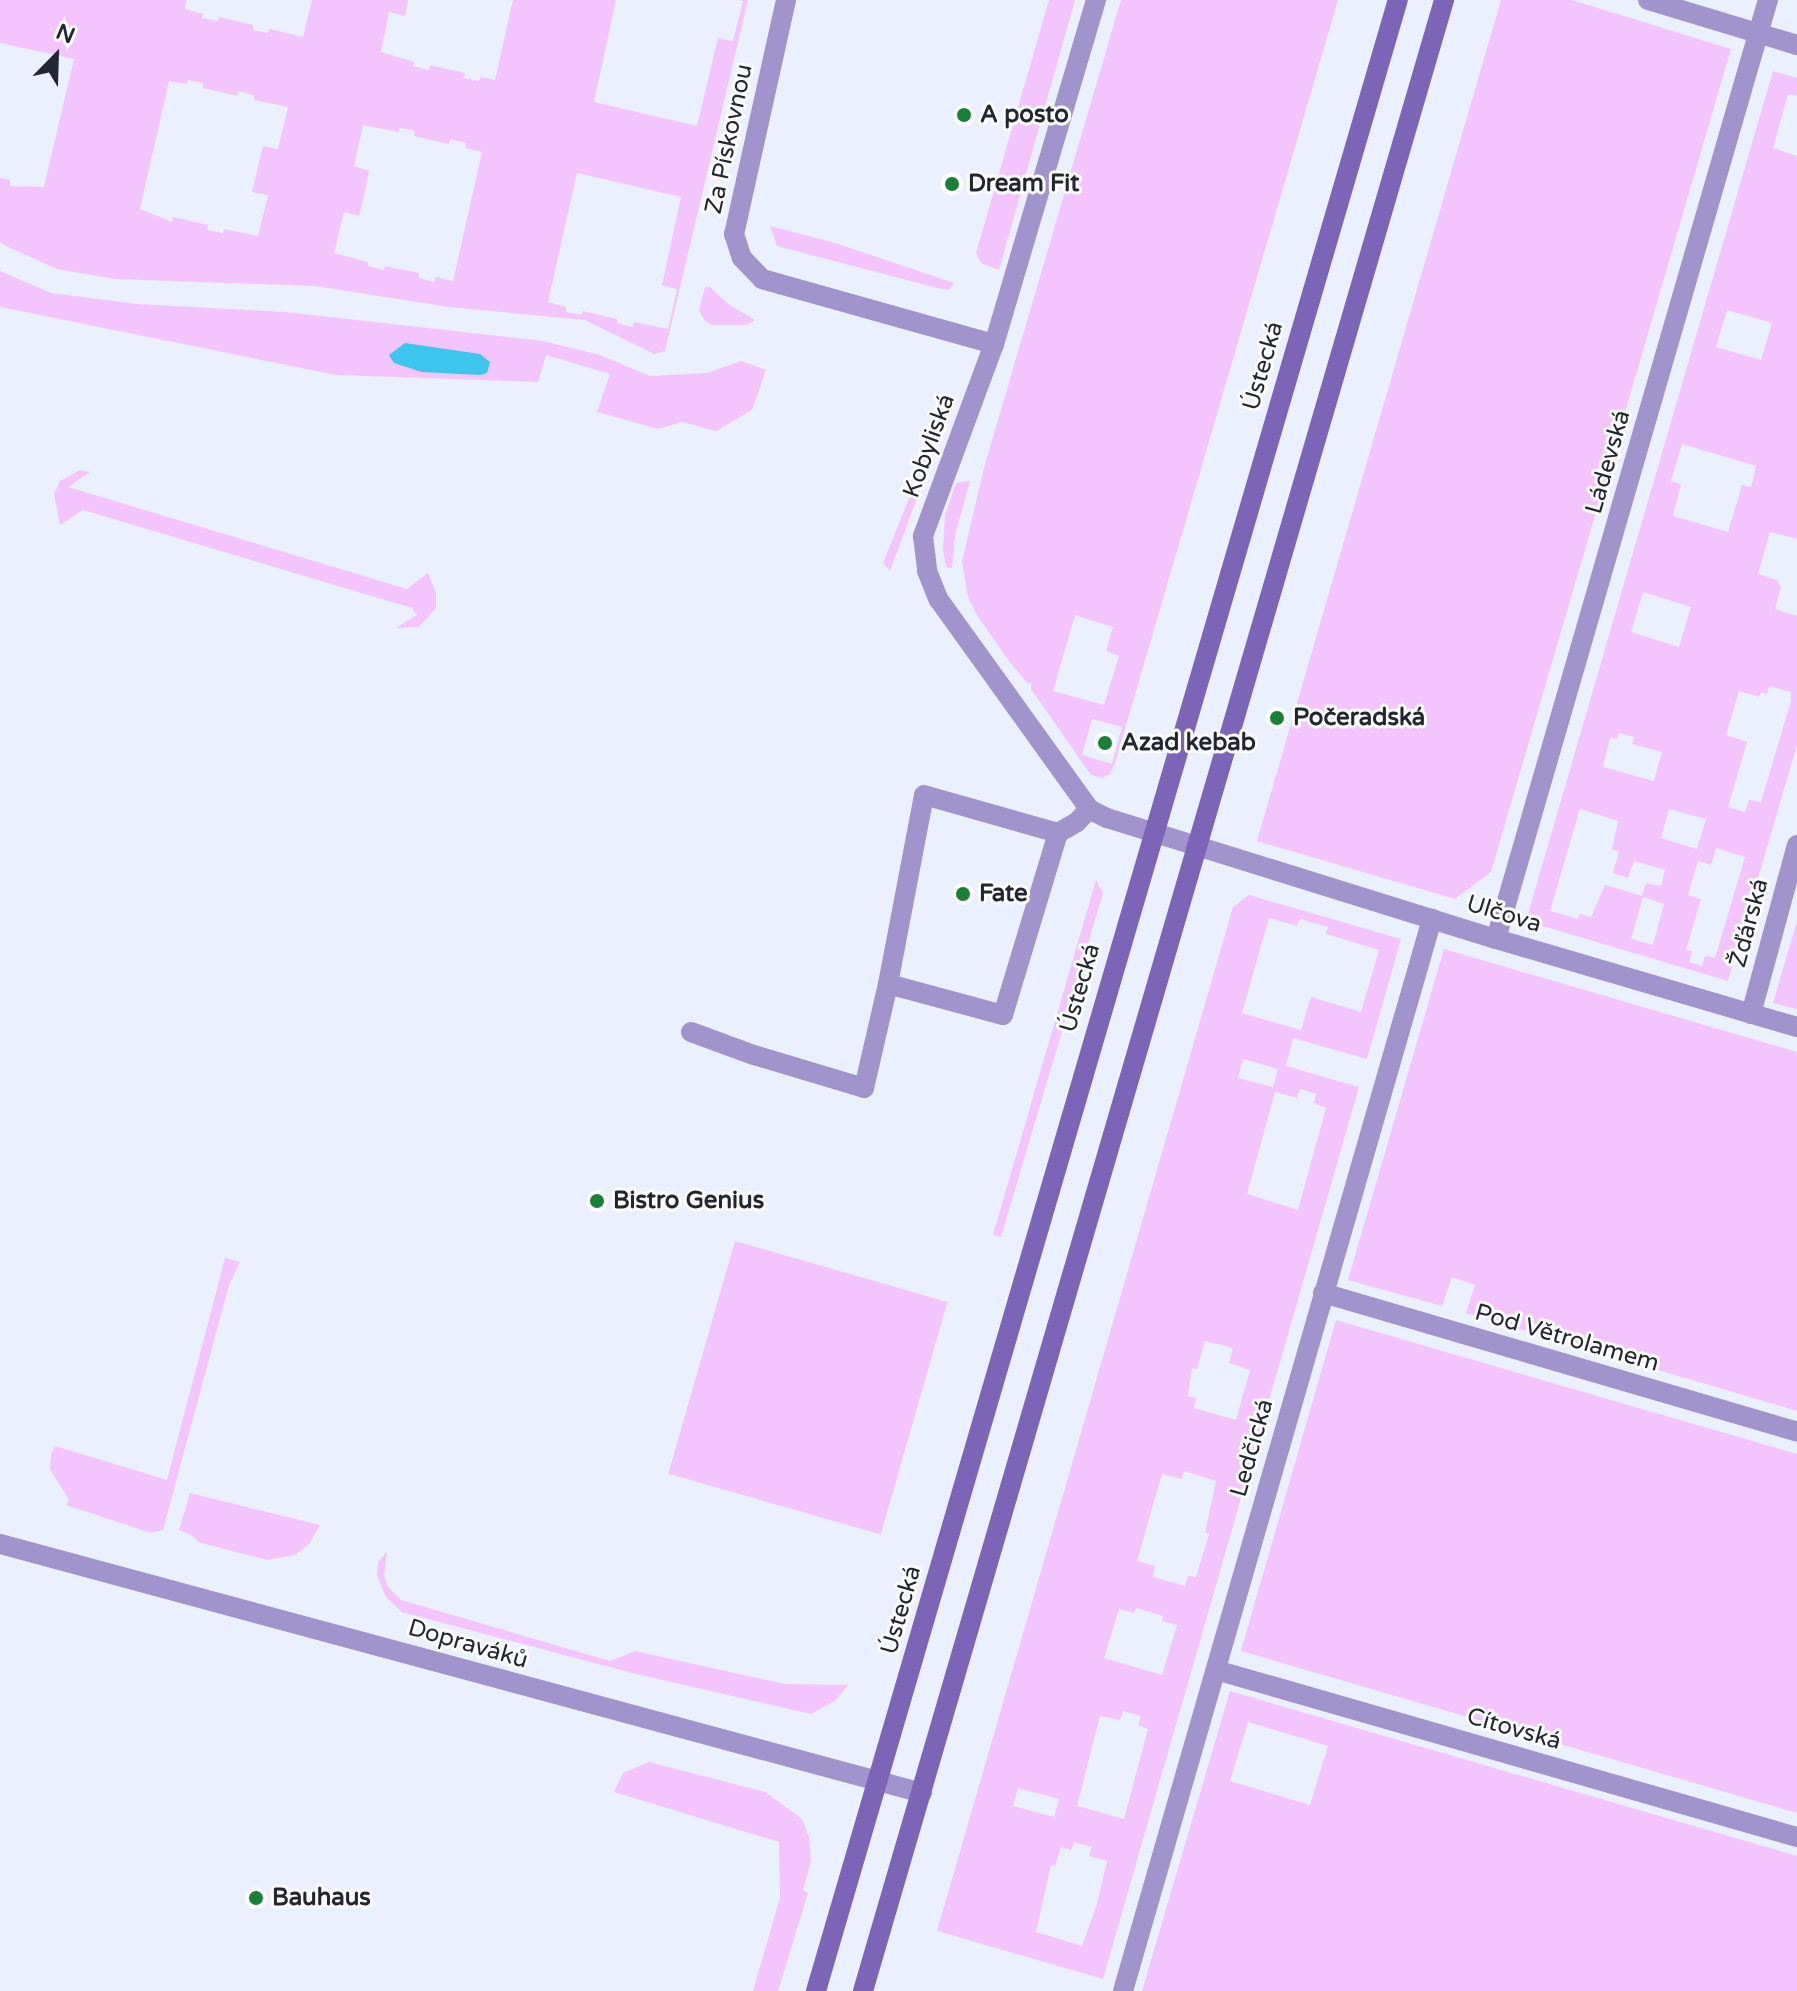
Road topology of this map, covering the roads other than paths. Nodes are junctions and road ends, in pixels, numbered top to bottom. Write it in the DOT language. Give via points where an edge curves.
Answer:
graph roads {
  1 [pos="786,0"];
  2 [pos="1096,0"];
  3 [pos="1398,0"];
  4 [pos="1444,0"];
  5 [pos="1648,0"];
  6 [pos="1768,0"];
  7 [pos="1758,34"];
  8 [pos="1797,45"];
  9 [pos="994,344"];
  10 [pos="1089,809"];
  11 [pos="1152,832"];
  12 [pos="1058,833"];
  13 [pos="1797,845"];
  14 [pos="1197,846"];
  15 [pos="1432,919"];
  16 [pos="1496,939"];
  17 [pos="888,984"];
  18 [pos="1751,1014"];
  19 [pos="1797,1027"];
  20 [pos="691,1032"];
  21 [pos="1323,1293"];
  22 [pos="1797,1432"];
  23 [pos="0,1544"];
  24 [pos="1216,1670"];
  25 [pos="879,1781"];
  26 [pos="922,1793"];
  27 [pos="1797,1837"];
  28 [pos="816,1991"];
  29 [pos="863,1991"];
  30 [pos="1123,1991"];
  1 -- 9 [label="street, Za Pískovnou" via="734,234 742,258 762,279"];
  2 -- 9 [label="street, Kobyliská"];
  3 -- 11 [label="main road, Ústecká"];
  4 -- 14 [label="main road"];
  5 -- 7 [label="street"];
  6 -- 7 [label="street, Ládevská"];
  7 -- 8 [label="street"];
  7 -- 16 [label="street, Ládevská"];
  9 -- 10 [label="street, Kobyliská" via="923,536 927,571 939,600"];
  10 -- 11 [label="street"];
  10 -- 12 [label="street"];
  11 -- 14 [label="street, Ulčova"];
  11 -- 25 [label="main road, Ústecká"];
  12 -- 17 [label="street" via="1003,1015"];
  12 -- 17 [label="street" via="924,795"];
  13 -- 18 [label="street, Žďárská"];
  14 -- 15 [label="street, Ulčova"];
  14 -- 26 [label="main road"];
  15 -- 16 [label="street, Ulčova"];
  15 -- 21 [label="street, Ledčická"];
  16 -- 18 [label="street, Ulčova"];
  17 -- 20 [label="street" via="864,1088"];
  18 -- 19 [label="street, Ulčova"];
  21 -- 22 [label="street, Pod Větrolamem"];
  21 -- 24 [label="street, Ledčická"];
  23 -- 25 [label="street, Dopraváků"];
  24 -- 27 [label="street, Cítovská"];
  24 -- 30 [label="street, Ledčická"];
  25 -- 26 [label="street, Dopraváků"];
  25 -- 28 [label="main road, Ústecká"];
  26 -- 29 [label="main road"];
}
